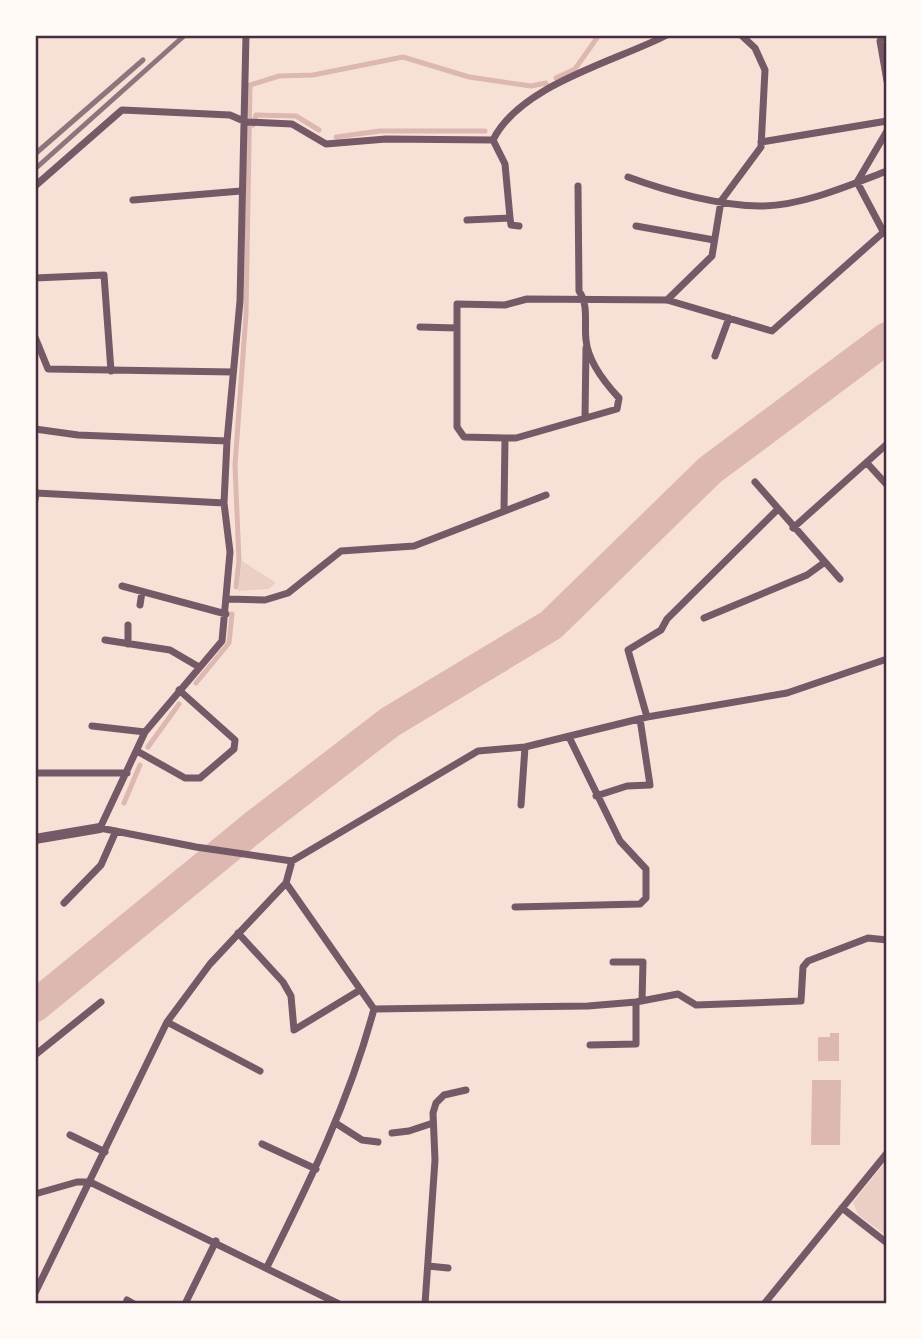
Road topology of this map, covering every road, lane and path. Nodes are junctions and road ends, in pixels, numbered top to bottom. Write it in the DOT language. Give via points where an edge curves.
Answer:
graph roads {
  1 [pos="246,35"];
  2 [pos="254,35"];
  3 [pos="667,35"];
  4 [pos="741,35"];
  5 [pos="885,36"];
  6 [pos="887,81"];
  7 [pos="887,121"];
  8 [pos="244,122"];
  9 [pos="887,131"];
  10 [pos="493,140"];
  11 [pos="761,142"];
  12 [pos="887,171"];
  13 [pos="628,177"];
  14 [pos="858,182"];
  15 [pos="35,186"];
  16 [pos="578,186"];
  17 [pos="241,191"];
  18 [pos="133,200"];
  19 [pos="721,201"];
  20 [pos="510,218"];
  21 [pos="467,220"];
  22 [pos="519,226"];
  23 [pos="636,226"];
  24 [pos="885,231"];
  25 [pos="714,240"];
  26 [pos="35,278"];
  27 [pos="584,299"];
  28 [pos="667,300"];
  29 [pos="729,318"];
  30 [pos="420,327"];
  31 [pos="457,328"];
  32 [pos="35,337"];
  33 [pos="586,344"];
  34 [pos="715,356"];
  35 [pos="111,371"];
  36 [pos="233,372"];
  37 [pos="585,418"];
  38 [pos="35,429"];
  39 [pos="505,438"];
  40 [pos="227,441"];
  41 [pos="887,444"];
  42 [pos="867,463"];
  43 [pos="755,482"];
  44 [pos="887,485"];
  45 [pos="35,494"];
  46 [pos="546,495"];
  47 [pos="225,503"];
  48 [pos="777,510"];
  49 [pos="504,511"];
  50 [pos="793,528"];
  51 [pos="825,562"];
  52 [pos="840,579"];
  53 [pos="122,586"];
  54 [pos="142,592"];
  55 [pos="228,599"];
  56 [pos="140,605"];
  57 [pos="226,614"];
  58 [pos="704,618"];
  59 [pos="128,625"];
  60 [pos="105,640"];
  61 [pos="128,644"];
  62 [pos="887,659"];
  63 [pos="199,667"];
  64 [pos="179,690"];
  65 [pos="643,718"];
  66 [pos="92,726"];
  67 [pos="145,732"];
  68 [pos="569,737"];
  69 [pos="525,747"];
  70 [pos="137,751"];
  71 [pos="35,773"];
  72 [pos="127,773"];
  73 [pos="596,796"];
  74 [pos="522,805"];
  75 [pos="100,828"];
  76 [pos="116,831"];
  77 [pos="35,839"];
  78 [pos="292,861"];
  79 [pos="286,883"];
  80 [pos="64,903"];
  81 [pos="515,907"];
  82 [pos="238,933"];
  83 [pos="887,940"];
  84 [pos="613,962"];
  85 [pos="360,990"];
  86 [pos="639,1001"];
  87 [pos="101,1002"];
  88 [pos="374,1009"];
  89 [pos="167,1022"];
  90 [pos="590,1045"];
  91 [pos="35,1055"];
  92 [pos="260,1072"];
  93 [pos="466,1090"];
  94 [pos="433,1123"];
  95 [pos="337,1124"];
  96 [pos="391,1133"];
  97 [pos="70,1135"];
  98 [pos="378,1142"];
  99 [pos="262,1144"];
  100 [pos="104,1152"];
  101 [pos="887,1153"];
  102 [pos="316,1169"];
  103 [pos="90,1182"];
  104 [pos="35,1194"];
  105 [pos="842,1208"];
  106 [pos="216,1241"];
  107 [pos="887,1243"];
  108 [pos="428,1266"];
  109 [pos="267,1267"];
  110 [pos="448,1268"];
  111 [pos="35,1293"];
  112 [pos="185,1304"];
  113 [pos="339,1304"];
  114 [pos="425,1304"];
  115 [pos="764,1304"];
  1 -- 2 [label="street"];
  1 -- 8 [label="street"];
  3 -- 10 [label="street" via="541,92 511,116"];
  4 -- 11 [label="street" via="755,48 765,70"];
  5 -- 6 [label="street" via="880,41"];
  7 -- 11 [label="street"];
  8 -- 10 [label="street" via="292,124 326,144 386,139"];
  8 -- 15 [label="street" via="230,115 122,110"];
  8 -- 17 [label="street"];
  9 -- 14 [label="street"];
  10 -- 20 [label="street" via="506,172"];
  11 -- 19 [label="street"];
  12 -- 14 [label="street"];
  13 -- 19 [label="street"];
  14 -- 19 [label="street" via="765,206"];
  14 -- 24 [label="street"];
  16 -- 27 [label="street" via="579,291"];
  17 -- 18 [label="street"];
  17 -- 36 [label="street" via="240,301"];
  19 -- 25 [label="street"];
  20 -- 21 [label="street"];
  20 -- 22 [label="street" via="512,225"];
  23 -- 25 [label="street"];
  24 -- 29 [label="street" via="772,331"];
  25 -- 28 [label="street" via="712,256"];
  26 -- 35 [label="street" via="104,275"];
  27 -- 28 [label="street"];
  27 -- 31 [label="street" via="457,304"];
  27 -- 33 [label="street"];
  28 -- 29 [label="street"];
  29 -- 34 [label="street"];
  30 -- 31 [label="street"];
  31 -- 39 [label="street" via="457,427 464,436"];
  32 -- 35 [label="street" via="48,369"];
  33 -- 37 [label="street"];
  33 -- 37 [label="street" via="602,380 619,398 617,409"];
  35 -- 36 [label="street"];
  36 -- 40 [label="street"];
  37 -- 39 [label="street"];
  38 -- 40 [label="street"];
  39 -- 49 [label="street"];
  40 -- 47 [label="street"];
  41 -- 42 [label="street"];
  42 -- 44 [label="street"];
  42 -- 50 [label="street"];
  43 -- 48 [label="street"];
  45 -- 47 [label="street"];
  46 -- 49 [label="street"];
  47 -- 55 [label="street"];
  48 -- 50 [label="street"];
  48 -- 65 [label="street" via="661,629 628,650"];
  49 -- 55 [label="street" via="414,546 341,551 288,593 265,600"];
  50 -- 51 [label="street"];
  51 -- 52 [label="street"];
  51 -- 58 [label="street" via="807,575"];
  53 -- 54 [label="street"];
  54 -- 56 [label="street"];
  54 -- 57 [label="street"];
  55 -- 57 [label="street"];
  57 -- 63 [label="street" via="222,641"];
  59 -- 61 [label="street"];
  60 -- 61 [label="street"];
  61 -- 63 [label="street" via="170,650"];
  62 -- 65 [label="street" via="787,693"];
  63 -- 64 [label="street"];
  64 -- 67 [label="street"];
  64 -- 70 [label="street" via="235,740 234,749 200,778 185,778"];
  65 -- 68 [label="street"];
  65 -- 73 [label="street" via="650,785 627,786"];
  66 -- 67 [label="street"];
  67 -- 70 [label="street"];
  68 -- 69 [label="street"];
  68 -- 73 [label="street"];
  69 -- 74 [label="street"];
  69 -- 78 [label="street" via="478,751"];
  70 -- 72 [label="street"];
  71 -- 72 [label="street"];
  72 -- 75 [label="street"];
  73 -- 81 [label="street" via="620,841 646,869 646,898 640,904"];
  75 -- 76 [label="street"];
  75 -- 77 [label="street"];
  76 -- 78 [label="street"];
  76 -- 80 [label="street" via="101,865"];
  78 -- 79 [label="street"];
  79 -- 82 [label="street"];
  79 -- 85 [label="street"];
  82 -- 85 [label="street" via="283,982 291,996 294,1030"];
  82 -- 89 [label="street"];
  83 -- 86 [label="street" via="868,938 808,961 803,967 801,1001 696,1005 678,994"];
  84 -- 86 [label="street" via="643,962"];
  85 -- 88 [label="street"];
  86 -- 88 [label="street" via="468,1010"];
  86 -- 90 [label="street" via="636,1044"];
  87 -- 91 [label="street"];
  88 -- 95 [label="street"];
  89 -- 92 [label="street"];
  89 -- 100 [label="street"];
  93 -- 94 [label="street" via="444,1095 436,1103"];
  94 -- 96 [label="street"];
  94 -- 108 [label="street"];
  95 -- 98 [label="street" via="362,1140"];
  95 -- 102 [label="street"];
  97 -- 100 [label="street"];
  99 -- 102 [label="street"];
  100 -- 103 [label="street"];
  101 -- 105 [label="street"];
  102 -- 109 [label="street"];
  103 -- 104 [label="street"];
  103 -- 106 [label="street"];
  103 -- 111 [label="street"];
  105 -- 107 [label="street"];
  105 -- 115 [label="street"];
  106 -- 109 [label="street"];
  106 -- 112 [label="street"];
  108 -- 110 [label="street"];
  108 -- 114 [label="street"];
  109 -- 113 [label="street"];
}
